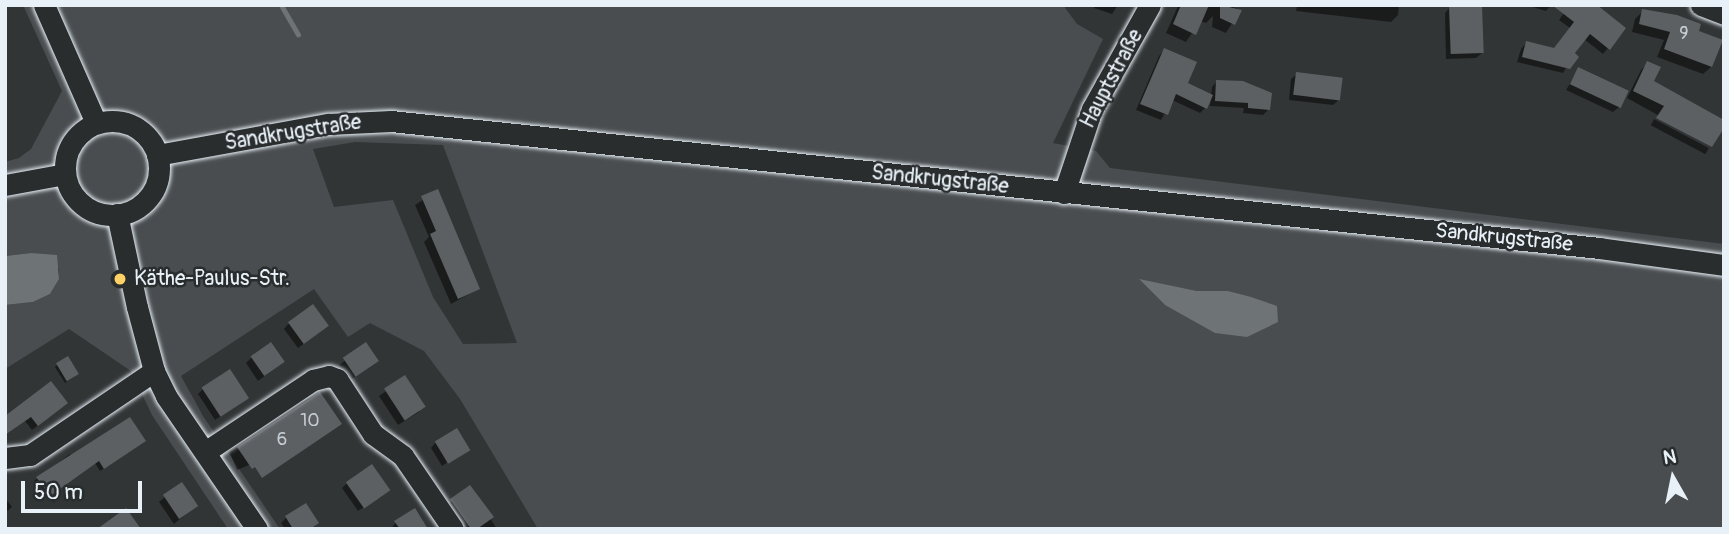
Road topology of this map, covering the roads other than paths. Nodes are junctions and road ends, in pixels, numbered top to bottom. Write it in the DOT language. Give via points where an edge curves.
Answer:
graph roads {
  1 [pos="44,5"];
  2 [pos="1150,5"];
  3 [pos="1701,5"];
  4 [pos="1724,14"];
  5 [pos="96,123"];
  6 [pos="157,155"];
  7 [pos="65,174"];
  8 [pos="5,186"];
  9 [pos="1065,193"];
  10 [pos="117,214"];
  11 [pos="1724,265"];
  12 [pos="154,371"];
  13 [pos="205,452"];
  14 [pos="5,458"];
  15 [pos="257,529"];
  16 [pos="453,529"];
  1 -- 5 [label="street"];
  2 -- 9 [label="street, Hauptstraße" via="1092,108"];
  3 -- 4 [label="street"];
  5 -- 6 [label="street" via="130,124 144,133"];
  5 -- 7 [label="street" via="72,142"];
  6 -- 9 [label="street, Sandkrugstraße" via="328,124 391,121"];
  6 -- 10 [label="street" via="153,191 142,204"];
  7 -- 8 [label="street"];
  7 -- 10 [label="street" via="78,201 92,210"];
  9 -- 11 [label="street, Sandkrugstraße"];
  10 -- 12 [label="street"];
  12 -- 13 [label="street" via="179,418"];
  12 -- 14 [label="street" via="30,455"];
  13 -- 15 [label="street"];
  13 -- 16 [label="street" via="313,380 330,376 337,379 373,434 403,456"];
}
